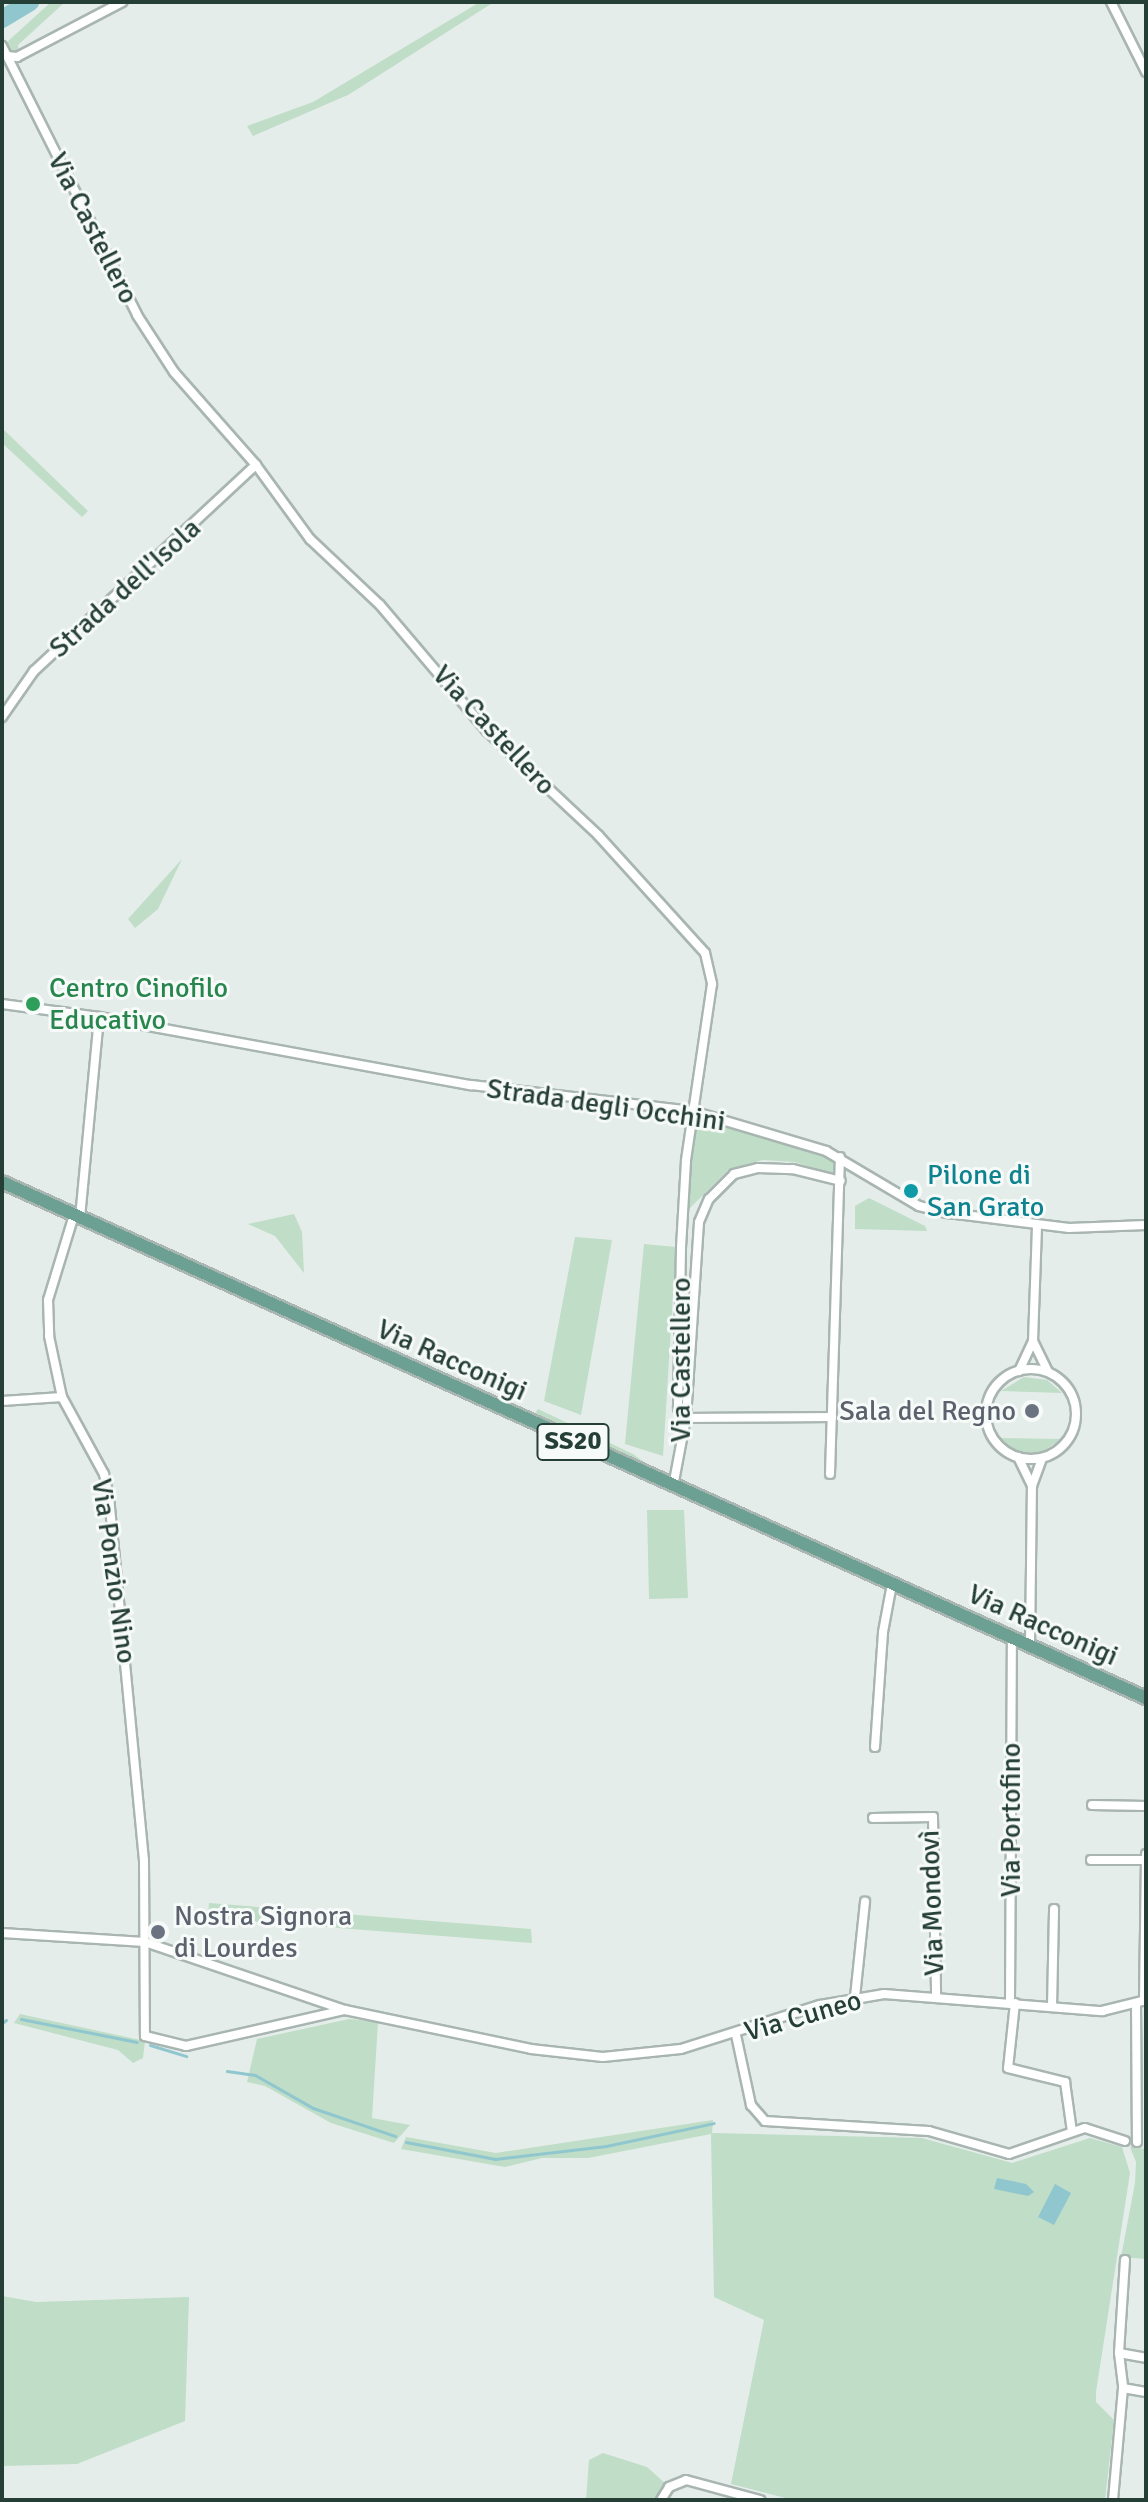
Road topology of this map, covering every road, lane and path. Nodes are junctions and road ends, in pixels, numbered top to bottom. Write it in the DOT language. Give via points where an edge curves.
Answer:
graph roads {
  1 [pos="122,2"];
  2 [pos="1111,2"];
  3 [pos="2,46"];
  4 [pos="7,56"];
  5 [pos="1146,72"];
  6 [pos="256,465"];
  7 [pos="2,717"];
  8 [pos="2,1004"];
  9 [pos="99,1017"];
  10 [pos="692,1111"];
  11 [pos="840,1157"];
  12 [pos="841,1181"];
  13 [pos="2,1182"];
  14 [pos="77,1216"];
  15 [pos="1037,1225"];
  16 [pos="1146,1225"];
  17 [pos="1033,1341"];
  18 [pos="1019,1371"];
  19 [pos="1048,1372"];
  20 [pos="62,1397"];
  21 [pos="2,1401"];
  22 [pos="832,1417"];
  23 [pos="686,1418"];
  24 [pos="1018,1457"];
  25 [pos="1042,1458"];
  26 [pos="830,1474"];
  27 [pos="1032,1486"];
  28 [pos="672,1487"];
  29 [pos="892,1584"];
  30 [pos="1012,1638"];
  31 [pos="1030,1646"];
  32 [pos="1146,1698"];
  33 [pos="875,1747"];
  34 [pos="1092,1805"];
  35 [pos="1146,1806"];
  36 [pos="873,1818"];
  37 [pos="1146,1854"];
  38 [pos="1091,1860"];
  39 [pos="1146,1860"];
  40 [pos="865,1902"];
  41 [pos="1054,1909"];
  42 [pos="2,1933"];
  43 [pos="145,1942"];
  44 [pos="936,1996"];
  45 [pos="855,1997"];
  46 [pos="1142,2001"];
  47 [pos="1013,2003"];
  48 [pos="1052,2007"];
  49 [pos="345,2010"];
  50 [pos="736,2035"];
  51 [pos="1141,2088"];
  52 [pos="1072,2132"];
  53 [pos="1125,2141"];
  54 [pos="1137,2142"];
  55 [pos="1125,2260"];
  56 [pos="1119,2353"];
  57 [pos="1146,2358"];
  58 [pos="1123,2388"];
  59 [pos="1146,2392"];
  60 [pos="661,2499"];
  61 [pos="760,2500"];
  62 [pos="1113,2500"];
  1 -- 4 [label="street" via="17,57"];
  2 -- 5 [label="street"];
  3 -- 4 [label="street, Via Castellero"];
  4 -- 6 [label="street, Via Castellero" via="152,344"];
  6 -- 7 [label="street, Strada dell'Isola" via="42,663"];
  6 -- 10 [label="street, Via Castellero" via="310,539 396,623 487,731 598,835 698,943 712,984"];
  8 -- 9 [label="street, Strada degli Occhini"];
  9 -- 10 [label="street, Strada degli Occhini" via="471,1085"];
  9 -- 14 [label="street, Via Ponzio Nino"];
  10 -- 11 [label="street, Strada degli Occhini"];
  10 -- 23 [label="street, Via Castellero" via="678,1396 678,1408"];
  11 -- 12 [label="street"];
  11 -- 15 [label="street, Strada degli Occhini" via="919,1206"];
  12 -- 22 [label="street"];
  12 -- 23 [label="street" via="793,1169 758,1168 734,1174 709,1199 699,1222"];
  13 -- 14 [label="main road, Via Racconigi / SS20"];
  14 -- 20 [label="street, Via Ponzio Nino" via="47,1305"];
  14 -- 28 [label="main road, Via Racconigi / SS20"];
  15 -- 16 [label="street, Strada degli Occhini"];
  15 -- 17 [label="street"];
  17 -- 18 [label="street"];
  17 -- 19 [label="street"];
  18 -- 19 [label="street"];
  18 -- 24 [label="street" via="995,1386 986,1414 995,1441"];
  19 -- 25 [label="street" via="1067,1387 1076,1410 1064,1445"];
  20 -- 21 [label="street"];
  20 -- 43 [label="street, Via Ponzio Nino" via="101,1467 109,1497 128,1651"];
  22 -- 23 [label="street"];
  22 -- 26 [label="street"];
  23 -- 28 [label="street, Via Castellero"];
  24 -- 25 [label="street"];
  24 -- 27 [label="street"];
  25 -- 27 [label="street"];
  27 -- 31 [label="street"];
  28 -- 29 [label="main road, Via Racconigi / SS20"];
  29 -- 30 [label="main road, Via Racconigi / SS20"];
  29 -- 33 [label="street"];
  30 -- 31 [label="main road, Via Racconigi / SS20"];
  30 -- 47 [label="street, Via Portofino"];
  31 -- 32 [label="main road, Via Racconigi / SS20"];
  34 -- 35 [label="street"];
  36 -- 44 [label="street, Via Mondovì" via="933,1817"];
  37 -- 39 [label="street"];
  38 -- 39 [label="street"];
  39 -- 46 [label="street"];
  40 -- 45 [label="street"];
  41 -- 48 [label="street"];
  42 -- 43 [label="street, Via Cuneo"];
  43 -- 49 [label="street, Via Cuneo"];
  43 -- 49 [label="street, Via Ponzio Nino" via="145,2036 186,2046"];
  44 -- 45 [label="street, Via Cuneo"];
  44 -- 47 [label="street, Via Cuneo"];
  45 -- 50 [label="street, Via Cuneo"];
  46 -- 48 [label="street, Via Cuneo" via="1102,2011"];
  46 -- 51 [label="street"];
  47 -- 48 [label="street, Via Cuneo"];
  47 -- 52 [label="street, Via Portofino" via="1008,2068 1065,2082"];
  49 -- 50 [label="street, Via Cuneo" via="603,2057 681,2049"];
  50 -- 52 [label="street" via="751,2105 765,2121 929,2131 1009,2154"];
  51 -- 54 [label="street"];
  52 -- 53 [label="street" via="1095,2129"];
  55 -- 56 [label="street"];
  56 -- 57 [label="street"];
  56 -- 58 [label="street"];
  58 -- 59 [label="street"];
  58 -- 62 [label="street"];
  60 -- 61 [label="street" via="686,2480"];
}
